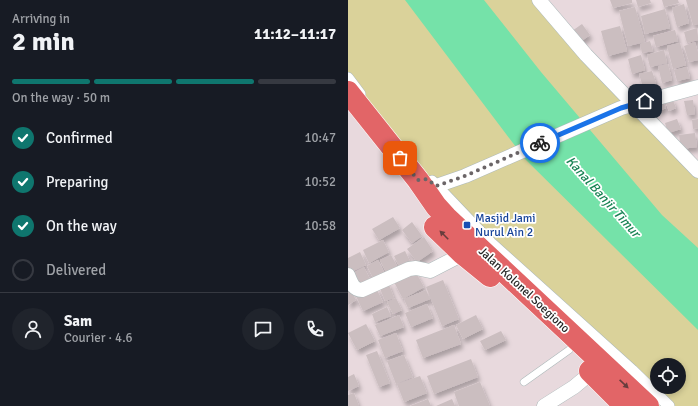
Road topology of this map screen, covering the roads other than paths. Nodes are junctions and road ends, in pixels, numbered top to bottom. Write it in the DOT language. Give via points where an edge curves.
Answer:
graph roads {
  1 [pos="539,0"];
  2 [pos="348,78"];
  3 [pos="698,87"];
  4 [pos="350,105"];
  5 [pos="626,106"];
  6 [pos="698,171"];
  7 [pos="430,191"];
  8 [pos="463,254"];
  9 [pos="348,275"];
  10 [pos="569,350"];
  11 [pos="597,368"];
  12 [pos="524,382"];
  13 [pos="544,406"];
  14 [pos="625,406"];
  15 [pos="648,406"];
  16 [pos="669,406"];
  1 -- 5 [label="street"];
  2 -- 7 [label="street"];
  3 -- 5 [label="street"];
  4 -- 7 [label="main road, Jalan Kolonel Soegiono"];
  8 -- 4 [label="main road, Jalan Kolonel Soegiono, one-way" via="433,224 367,138"];
  5 -- 6 [label="street"];
  5 -- 7 [label="street"];
  7 -- 11 [label="main road, Jalan Kolonel Soegiono" via="446,217"];
  7 -- 16 [label="street" via="491,243"];
  8 -- 9 [label="street" via="430,270 409,269 362,290 353,286"];
  8 -- 10 [label="main road, Jalan Kolonel Soegiono"];
  10 -- 11 [label="main road, Jalan Kolonel Soegiono"];
  10 -- 12 [label="lane"];
  11 -- 13 [label="street" via="574,387"];
  11 -- 14 [label="main road, Jalan Kolonel Soegiono"];
  11 -- 15 [label="main road, Jalan Kolonel Soegiono, one-way"];
}
